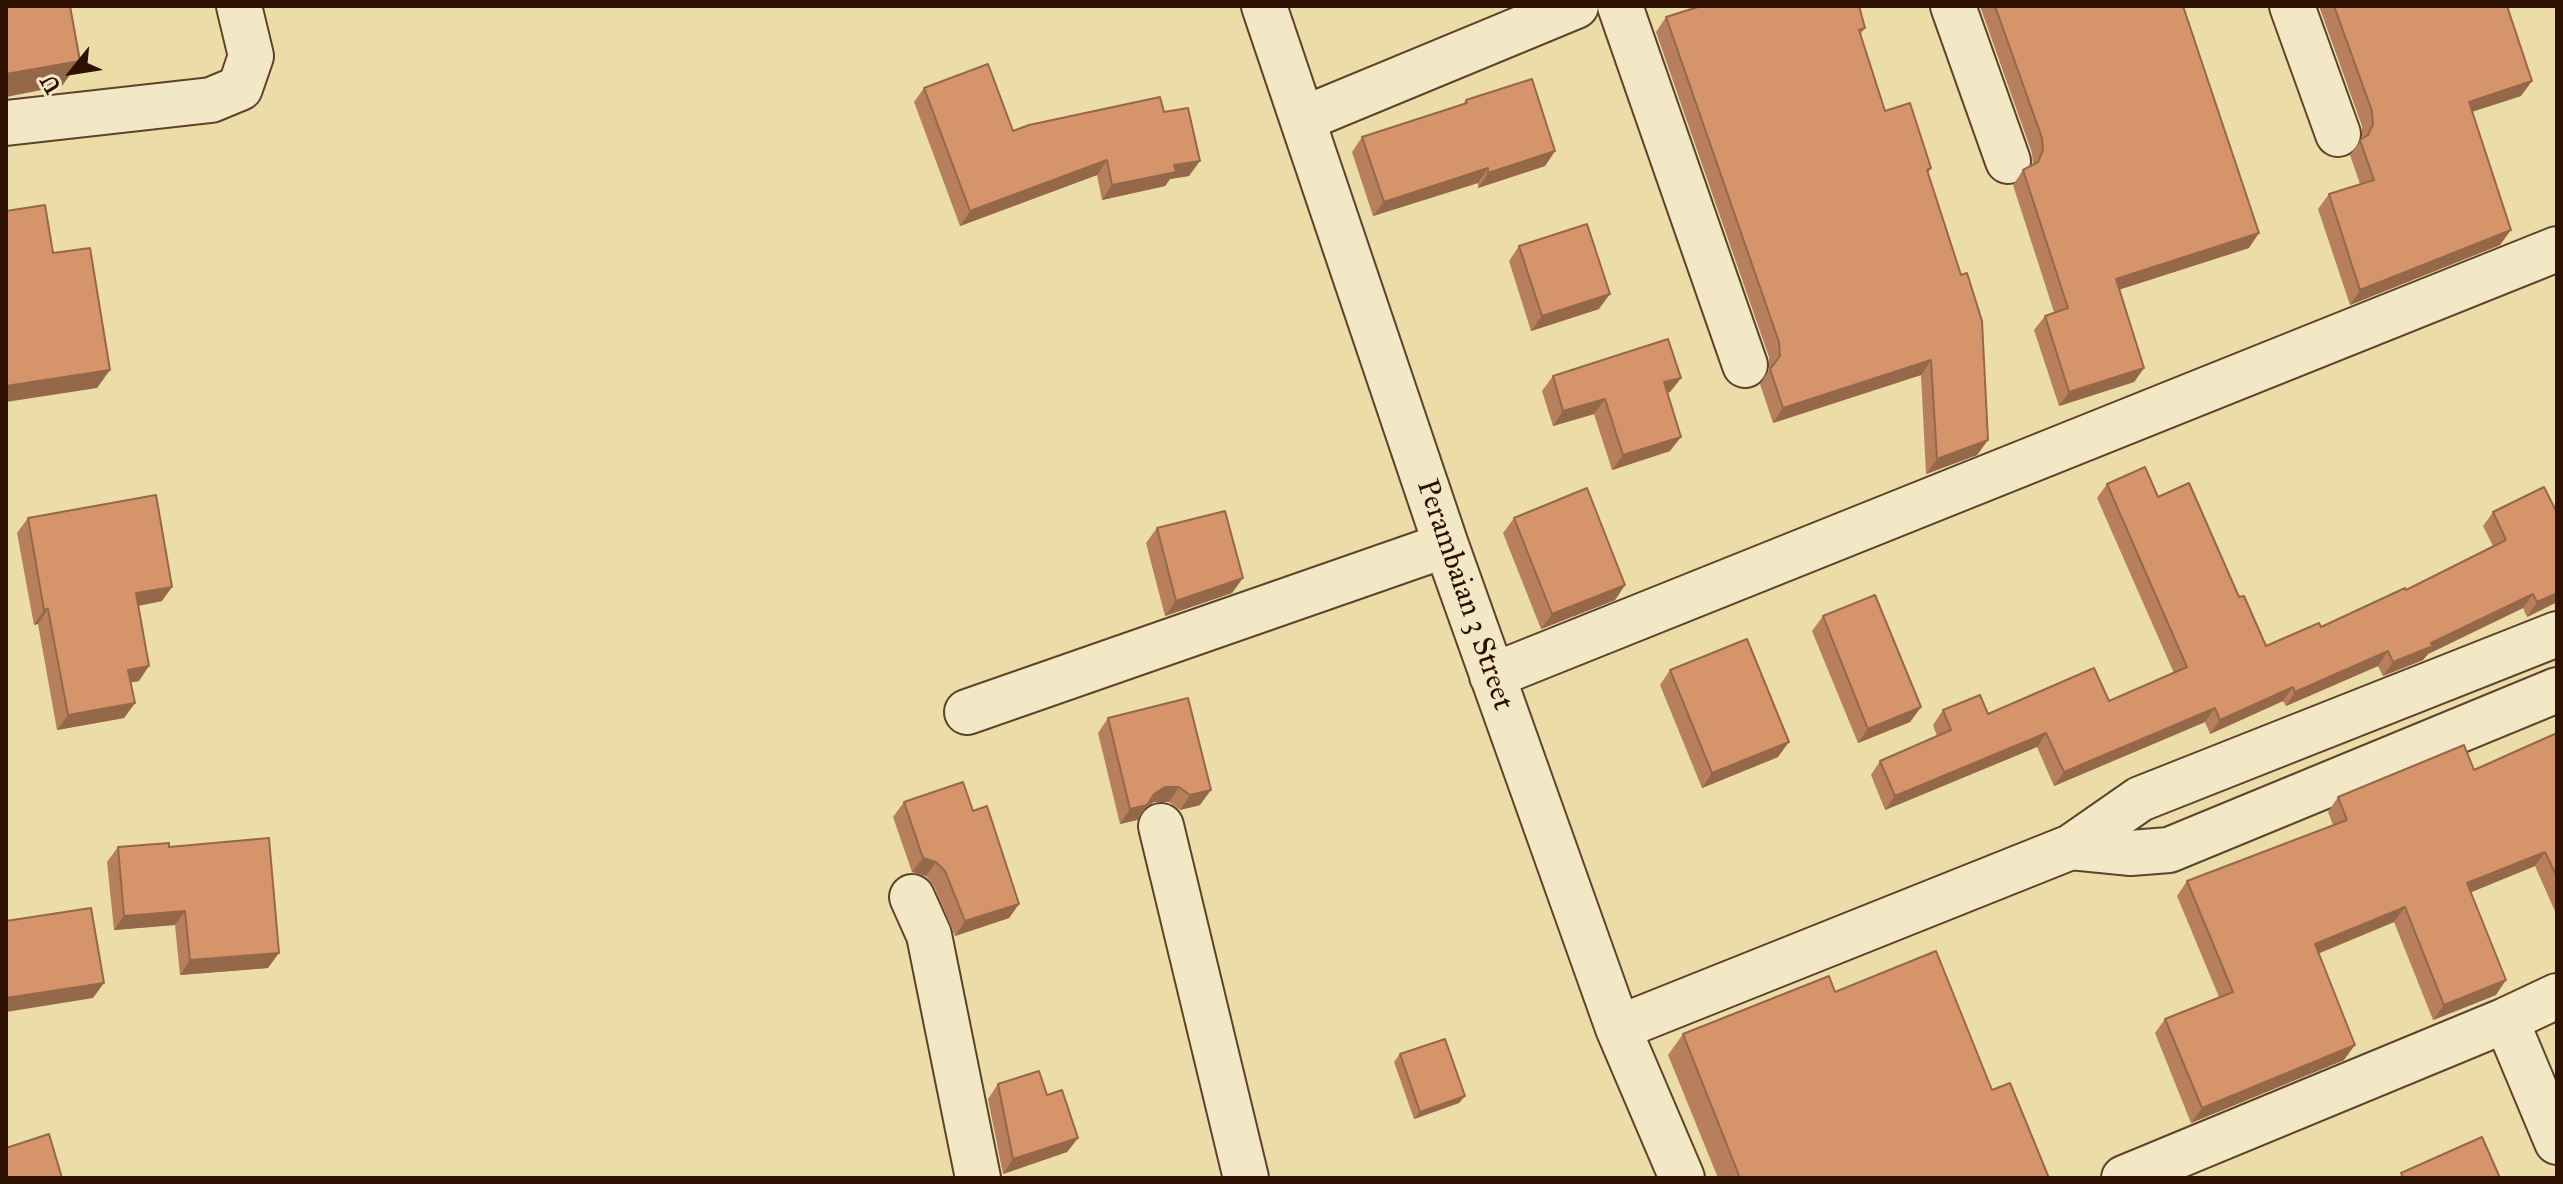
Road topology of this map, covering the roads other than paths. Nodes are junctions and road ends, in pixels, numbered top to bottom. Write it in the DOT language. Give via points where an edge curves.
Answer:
graph roads {
  1 [pos="239,6"];
  2 [pos="1264,6"];
  3 [pos="1576,6"];
  4 [pos="1620,6"];
  5 [pos="1953,6"];
  6 [pos="2292,6"];
  7 [pos="1303,119"];
  8 [pos="6,123"];
  9 [pos="2338,134"];
  10 [pos="2008,161"];
  11 [pos="2557,249"];
  12 [pos="1745,365"];
  13 [pos="1446,545"];
  14 [pos="2557,634"];
  15 [pos="1492,676"];
  16 [pos="2557,690"];
  17 [pos="967,712"];
  18 [pos="1161,826"];
  19 [pos="2071,847"];
  20 [pos="912,897"];
  21 [pos="2557,996"];
  22 [pos="2506,1020"];
  23 [pos="1618,1028"];
  24 [pos="2557,1142"];
  25 [pos="978,1178"];
  26 [pos="1246,1178"];
  27 [pos="1682,1178"];
  28 [pos="2124,1178"];
  1 -- 8 [label="street" via="251,56 240,88 211,100"];
  2 -- 7 [label="street, Perambaian 3 Street"];
  3 -- 7 [label="street"];
  4 -- 12 [label="street"];
  5 -- 10 [label="street"];
  6 -- 9 [label="street"];
  7 -- 13 [label="street, Perambaian 3 Street"];
  11 -- 15 [label="street"];
  13 -- 15 [label="street, Perambaian 3 Street"];
  13 -- 17 [label="street"];
  14 -- 19 [label="street" via="2140,799"];
  15 -- 23 [label="street, Perambaian 3 Street"];
  16 -- 19 [label="street" via="2169,850 2131,853"];
  18 -- 26 [label="street"];
  19 -- 23 [label="street"];
  20 -- 25 [label="street" via="929,935"];
  21 -- 22 [label="street"];
  22 -- 24 [label="street"];
  22 -- 28 [label="street"];
  23 -- 27 [label="street, Perambaian 3 Street"];
}
